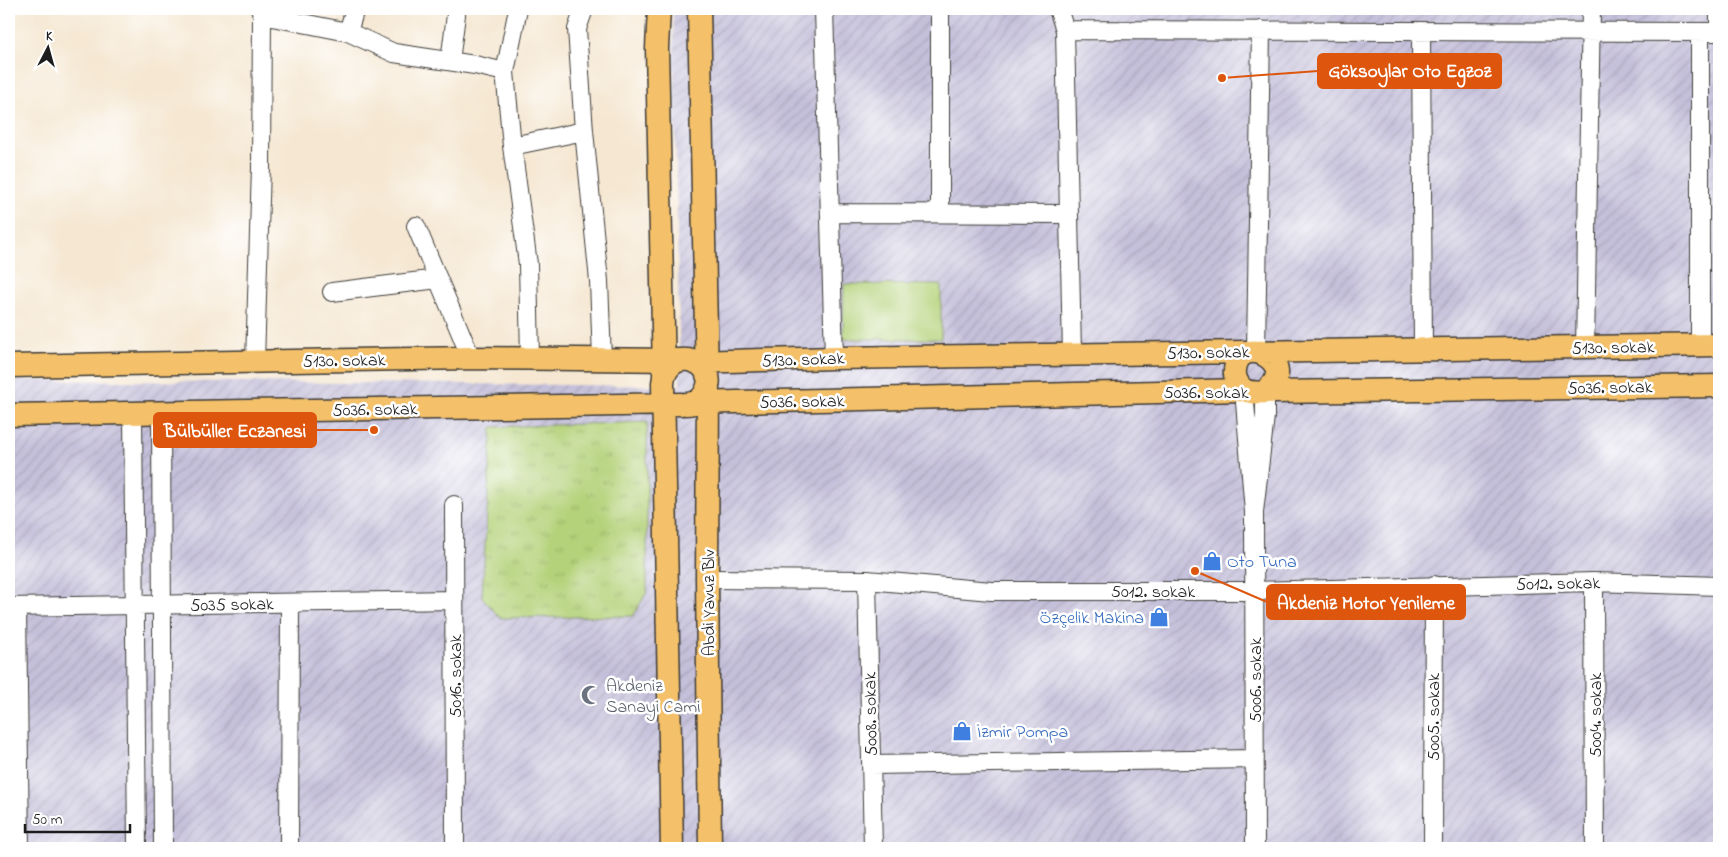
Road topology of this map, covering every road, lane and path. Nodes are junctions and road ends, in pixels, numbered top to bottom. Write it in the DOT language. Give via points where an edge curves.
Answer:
graph roads {
  1 [pos="355,9"];
  2 [pos="455,9"];
  3 [pos="518,9"];
  4 [pos="584,9"];
  5 [pos="659,9"];
  6 [pos="699,9"];
  7 [pos="824,9"];
  8 [pos="940,9"];
  9 [pos="1058,9"];
  10 [pos="1591,9"];
  11 [pos="1719,9"];
  12 [pos="261,12"];
  13 [pos="1065,30"];
  14 [pos="1261,30"];
  15 [pos="1421,31"];
  16 [pos="1719,31"];
  17 [pos="348,32"];
  18 [pos="1591,32"];
  19 [pos="1700,32"];
  20 [pos="450,61"];
  21 [pos="505,72"];
  22 [pos="584,131"];
  23 [pos="512,146"];
  24 [pos="831,213"];
  25 [pos="940,213"];
  26 [pos="1068,214"];
  27 [pos="416,226"];
  28 [pos="438,280"];
  29 [pos="332,292"];
  30 [pos="1710,345"];
  31 [pos="1585,348"];
  32 [pos="1423,349"];
  33 [pos="1256,352"];
  34 [pos="1072,354"];
  35 [pos="471,358"];
  36 [pos="530,358"];
  37 [pos="834,358"];
  38 [pos="602,359"];
  39 [pos="254,362"];
  40 [pos="9,366"];
  41 [pos="686,382"];
  42 [pos="1719,386"];
  43 [pos="1255,390"];
  44 [pos="133,414"];
  45 [pos="161,414"];
  46 [pos="9,415"];
  47 [pos="454,504"];
  48 [pos="707,579"];
  49 [pos="867,580"];
  50 [pos="1594,582"];
  51 [pos="1434,585"];
  52 [pos="1719,586"];
  53 [pos="1254,590"];
  54 [pos="454,600"];
  55 [pos="290,603"];
  56 [pos="135,605"];
  57 [pos="162,605"];
  58 [pos="13,607"];
  59 [pos="1255,760"];
  60 [pos="871,765"];
  61 [pos="20,848"];
  62 [pos="137,848"];
  63 [pos="163,848"];
  64 [pos="289,848"];
  65 [pos="455,848"];
  66 [pos="672,848"];
  67 [pos="710,848"];
  68 [pos="872,848"];
  69 [pos="1255,848"];
  70 [pos="1433,848"];
  71 [pos="1595,848"];
  1 -- 17 [label="street"];
  2 -- 20 [label="street"];
  3 -- 21 [label="street"];
  4 -- 22 [label="street" via="577,29"];
  5 -- 41 [label="main road" via="657,48"];
  6 -- 41 [label="main road"];
  7 -- 24 [label="street"];
  8 -- 25 [label="street"];
  9 -- 13 [label="street"];
  10 -- 18 [label="street"];
  11 -- 16 [label="street"];
  12 -- 17 [label="street"];
  12 -- 39 [label="street" via="261,167"];
  13 -- 14 [label="street"];
  13 -- 26 [label="street"];
  14 -- 15 [label="street"];
  14 -- 33 [label="street"];
  15 -- 18 [label="street"];
  15 -- 32 [label="street"];
  16 -- 19 [label="street"];
  17 -- 20 [label="street" via="394,53"];
  18 -- 19 [label="street"];
  18 -- 31 [label="street"];
  19 -- 30 [label="street"];
  20 -- 21 [label="street"];
  21 -- 23 [label="street"];
  22 -- 23 [label="street"];
  22 -- 38 [label="street" via="599,281"];
  23 -- 36 [label="street" via="528,264"];
  24 -- 25 [label="street"];
  24 -- 37 [label="street"];
  25 -- 26 [label="street"];
  26 -- 34 [label="street"];
  27 -- 28 [label="street"];
  28 -- 29 [label="street"];
  28 -- 35 [label="street"];
  30 -- 31 [label="main road, 5130. sokak"];
  31 -- 32 [label="main road, 5130. sokak"];
  32 -- 33 [label="main road, 5130. sokak"];
  33 -- 34 [label="main road, 5130. sokak"];
  33 -- 43 [label="main road" via="1242,357 1235,371 1237,382"];
  33 -- 43 [label="main road" via="1267,355 1274,363 1276,374 1273,384"];
  34 -- 37 [label="main road, 5130. sokak"];
  35 -- 36 [label="main road, 5130. sokak"];
  35 -- 39 [label="main road, 5130. sokak"];
  36 -- 38 [label="main road, 5130. sokak"];
  37 -- 41 [label="main road, 5130. sokak"];
  38 -- 41 [label="main road, 5130. sokak"];
  39 -- 40 [label="main road, 5130. sokak"];
  41 -- 43 [label="main road, 5036. sokak"];
  41 -- 45 [label="main road, 5036. sokak"];
  41 -- 48 [label="main road, Abdi Yavuz Blv"];
  41 -- 66 [label="main road"];
  42 -- 43 [label="main road, 5036. sokak"];
  43 -- 53 [label="street, 5006. sokak"];
  44 -- 45 [label="main road, 5036. sokak"];
  44 -- 46 [label="main road, 5036. sokak"];
  44 -- 56 [label="street"];
  45 -- 57 [label="street"];
  47 -- 54 [label="street, 5016. sokak"];
  48 -- 49 [label="street, 5012. sokak"];
  48 -- 67 [label="main road, Abdi Yavuz Blv"];
  49 -- 53 [label="street, 5012. sokak" via="991,590"];
  49 -- 60 [label="street, 5008. sokak"];
  50 -- 51 [label="street, 5012. sokak"];
  50 -- 52 [label="street, 5012. sokak"];
  50 -- 71 [label="street, 5004. sokak"];
  51 -- 53 [label="street, 5012. sokak"];
  51 -- 70 [label="street, 5005. sokak"];
  53 -- 59 [label="street, 5006. sokak"];
  54 -- 55 [label="street, 5035 sokak"];
  54 -- 65 [label="street, 5016. sokak"];
  55 -- 57 [label="street, 5035 sokak"];
  55 -- 64 [label="street"];
  56 -- 57 [label="street, 5035 sokak"];
  56 -- 58 [label="street, 5035 sokak"];
  56 -- 62 [label="street"];
  57 -- 63 [label="street"];
  58 -- 61 [label="street"];
  59 -- 60 [label="street"];
  59 -- 69 [label="street, 5006. sokak"];
  60 -- 68 [label="street, 5008. sokak"];
}
